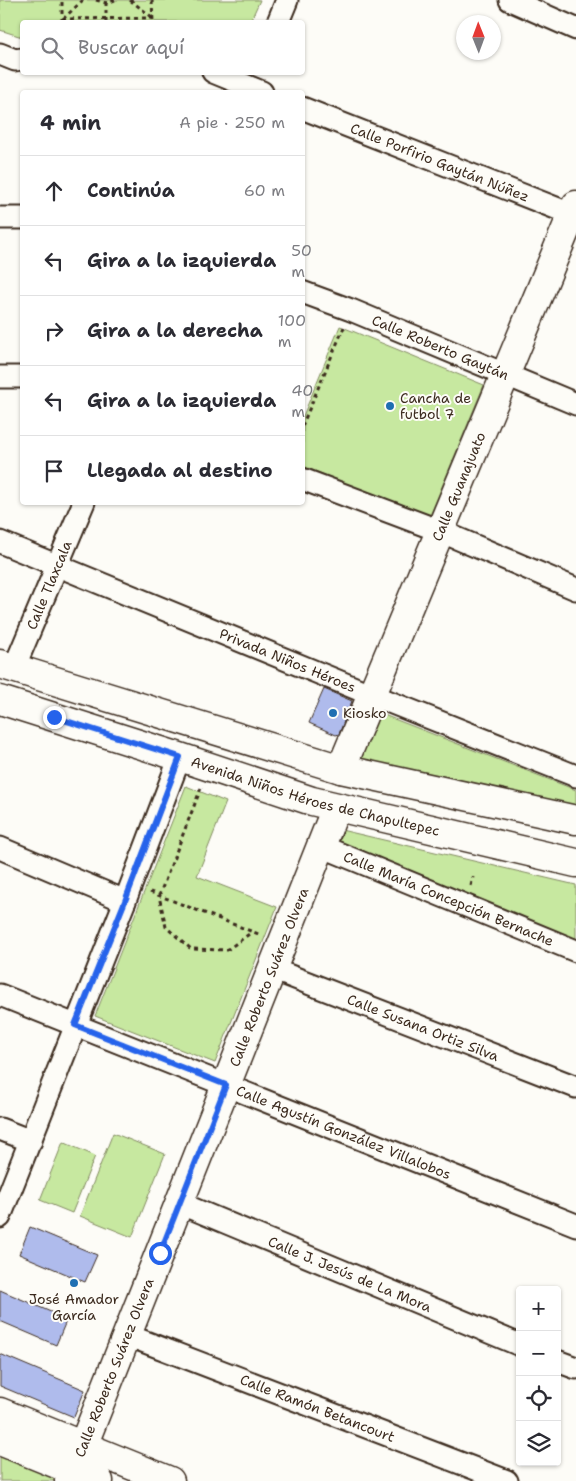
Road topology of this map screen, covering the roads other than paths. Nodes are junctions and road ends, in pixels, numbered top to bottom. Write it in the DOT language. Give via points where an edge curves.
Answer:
graph roads {
  1 [pos="287,0"];
  2 [pos="510,0"];
  3 [pos="279,20"];
  4 [pos="576,29"];
  5 [pos="0,54"];
  6 [pos="20,60"];
  7 [pos="222,75"];
  8 [pos="256,86"];
  9 [pos="305,109"];
  10 [pos="575,212"];
  11 [pos="0,218"];
  12 [pos="20,218"];
  13 [pos="305,293"];
  14 [pos="506,374"];
  15 [pos="0,377"];
  16 [pos="20,377"];
  17 [pos="576,404"];
  18 [pos="305,480"];
  19 [pos="83,505"];
  20 [pos="440,531"];
  21 [pos="0,542"];
  22 [pos="56,565"];
  23 [pos="576,589"];
  24 [pos="7,666"];
  25 [pos="372,694"];
  26 [pos="0,700"];
  27 [pos="180,757"];
  28 [pos="341,768"];
  29 [pos="576,776"];
  30 [pos="336,808"];
  31 [pos="576,820"];
  32 [pos="321,846"];
  33 [pos="0,848"];
  34 [pos="576,863"];
  35 [pos="125,901"];
  36 [pos="576,951"];
  37 [pos="272,969"];
  38 [pos="0,995"];
  39 [pos="75,1025"];
  40 [pos="226,1085"];
  41 [pos="576,1087"];
  42 [pos="0,1129"];
  43 [pos="31,1141"];
  44 [pos="179,1203"];
  45 [pos="0,1217"];
  46 [pos="576,1225"];
  47 [pos="127,1335"];
  48 [pos="516,1343"];
  49 [pos="561,1362"];
  50 [pos="576,1368"];
  51 [pos="0,1412"];
  52 [pos="0,1441"];
  53 [pos="75,1466"];
  54 [pos="99,1481"];
  55 [pos="170,1481"];
  56 [pos="507,1481"];
  1 -- 3 [label="street"];
  2 -- 4 [label="street"];
  5 -- 6 [label="street"];
  7 -- 8 [label="street"];
  9 -- 10 [label="street, Calle Porfirio Gaytán Núñez"];
  10 -- 14 [label="street, Calle Guanajuato"];
  11 -- 12 [label="street"];
  13 -- 14 [label="street, Calle Roberto Gaytán"];
  14 -- 17 [label="street, Calle Roberto Gaytán"];
  14 -- 20 [label="street, Calle Guanajuato"];
  15 -- 16 [label="street"];
  18 -- 20 [label="street"];
  19 -- 22 [label="street, Calle Tlaxcala"];
  20 -- 23 [label="street"];
  20 -- 25 [label="street, Calle Guanajuato"];
  21 -- 22 [label="street, Privada Niños Héroes"];
  22 -- 24 [label="street, Calle Tlaxcala"];
  22 -- 25 [label="street, Privada Niños Héroes"];
  24 -- 28 [label="street"];
  25 -- 28 [label="street, Calle Guanajuato"];
  25 -- 29 [label="street, Privada Niños Héroes"];
  26 -- 27 [label="street, Avenida Niños Héroes de Chapultepec"];
  27 -- 30 [label="street, Avenida Niños Héroes de Chapultepec"];
  27 -- 35 [label="street"];
  28 -- 31 [label="street"];
  30 -- 32 [label="street, Calle Roberto Suárez Olvera"];
  30 -- 34 [label="street, Avenida Niños Héroes de Chapultepec"];
  32 -- 36 [label="street, Calle María Concepción Bernache"];
  32 -- 37 [label="street, Calle Roberto Suárez Olvera"];
  33 -- 35 [label="street"];
  35 -- 39 [label="street"];
  37 -- 40 [label="street, Calle Roberto Suárez Olvera"];
  37 -- 41 [label="street, Calle Susana Ortiz Silva"];
  38 -- 39 [label="street, Calle Agustín González Villalobos"];
  39 -- 40 [label="street, Calle Agustín González Villalobos"];
  39 -- 43 [label="street"];
  40 -- 44 [label="street, Calle Roberto Suárez Olvera"];
  40 -- 46 [label="street, Calle Agustín González Villalobos"];
  42 -- 43 [label="street"];
  43 -- 45 [label="street"];
  44 -- 47 [label="street, Calle Roberto Suárez Olvera"];
  44 -- 48 [label="street, Calle J. Jesús de La Mora"];
  47 -- 53 [label="street, Calle Roberto Suárez Olvera"];
  47 -- 56 [label="street, Calle Ramón Betancourt"];
  49 -- 50 [label="street"];
  51 -- 53 [label="street"];
  52 -- 53 [label="street"];
  53 -- 54 [label="street"];
  53 -- 55 [label="street"];
}
